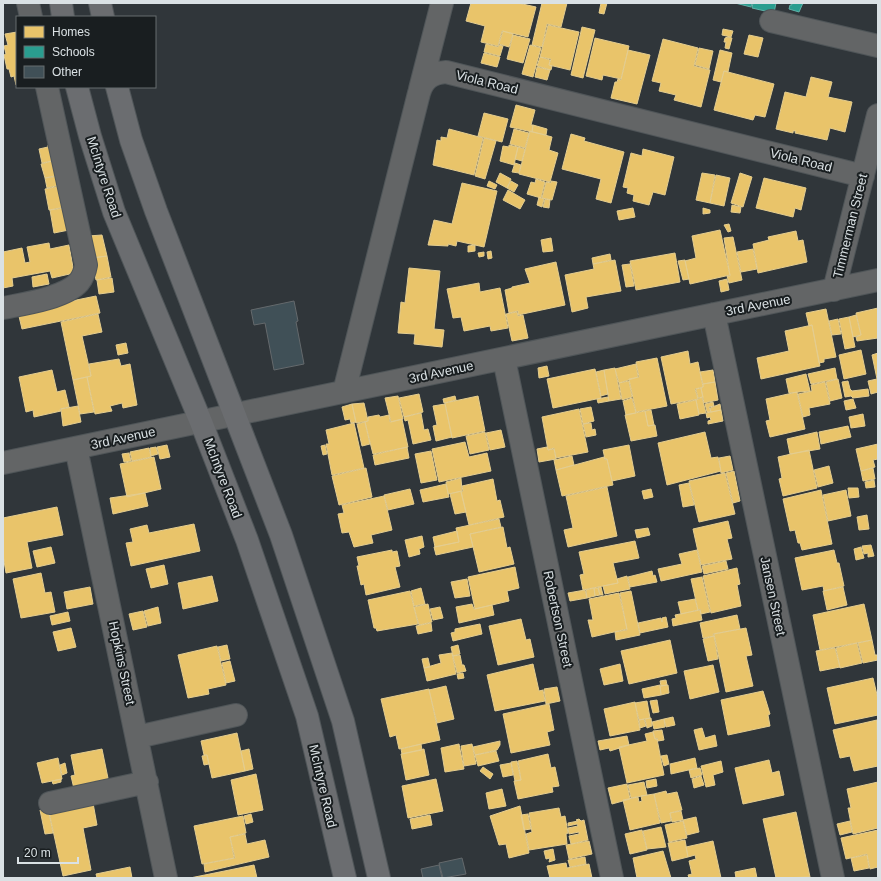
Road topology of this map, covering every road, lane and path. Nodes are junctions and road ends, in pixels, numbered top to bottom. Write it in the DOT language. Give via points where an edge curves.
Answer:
graph roads {
  1 [pos="28,3"];
  2 [pos="61,3"];
  3 [pos="100,3"];
  4 [pos="442,3"];
  5 [pos="32,16"];
  6 [pos="63,16"];
  7 [pos="103,16"];
  8 [pos="771,21"];
  9 [pos="878,46"];
  10 [pos="47,88"];
  11 [pos="77,88"];
  12 [pos="117,88"];
  13 [pos="419,93"];
  14 [pos="878,115"];
  15 [pos="863,176"];
  16 [pos="878,280"];
  17 [pos="834,290"];
  18 [pos="3,308"];
  19 [pos="714,314"];
  20 [pos="504,359"];
  21 [pos="344,392"];
  22 [pos="235,415"];
  23 [pos="201,422"];
  24 [pos="76,448"];
  25 [pos="3,463"];
  26 [pos="236,715"];
  27 [pos="138,737"];
  28 [pos="147,782"];
  29 [pos="50,803"];
  30 [pos="166,878"];
  31 [pos="345,878"];
  32 [pos="379,878"];
  33 [pos="612,878"];
  34 [pos="833,878"];
  1 -- 5 [label="street"];
  2 -- 6 [label="main road"];
  3 -- 7 [label="main road"];
  4 -- 13 [label="street"];
  8 -- 9 [label="street"];
  10 -- 18 [label="street" via="86,265 84,275 71,288 46,298"];
  11 -- 23 [label="main road, McIntyre Road" via="114,212"];
  12 -- 22 [label="main road" via="131,140 151,197"];
  13 -- 15 [label="street, Viola Road" via="422,85 432,75 446,72"];
  13 -- 21 [label="street, Viola Road"];
  14 -- 15 [label="street, Timmerman Street"];
  15 -- 17 [label="street, Timmerman Street"];
  16 -- 17 [label="street, 3rd Avenue"];
  17 -- 19 [label="street, 3rd Avenue"];
  19 -- 20 [label="street, 3rd Avenue"];
  19 -- 34 [label="street, Jansen Street"];
  20 -- 21 [label="street, 3rd Avenue"];
  20 -- 33 [label="street, Robertson Street"];
  21 -- 22 [label="street, 3rd Avenue"];
  22 -- 23 [label="street, 3rd Avenue"];
  22 -- 32 [label="main road" via="281,535 343,721"];
  23 -- 24 [label="street, 3rd Avenue"];
  23 -- 31 [label="main road, McIntyre Road" via="247,540 307,716"];
  24 -- 25 [label="street, 3rd Avenue"];
  24 -- 27 [label="street, Hopkins Street"];
  26 -- 27 [label="street"];
  27 -- 28 [label="street, Hopkins Street"];
  28 -- 29 [label="street"];
  28 -- 30 [label="street, Hopkins Street"];
}
